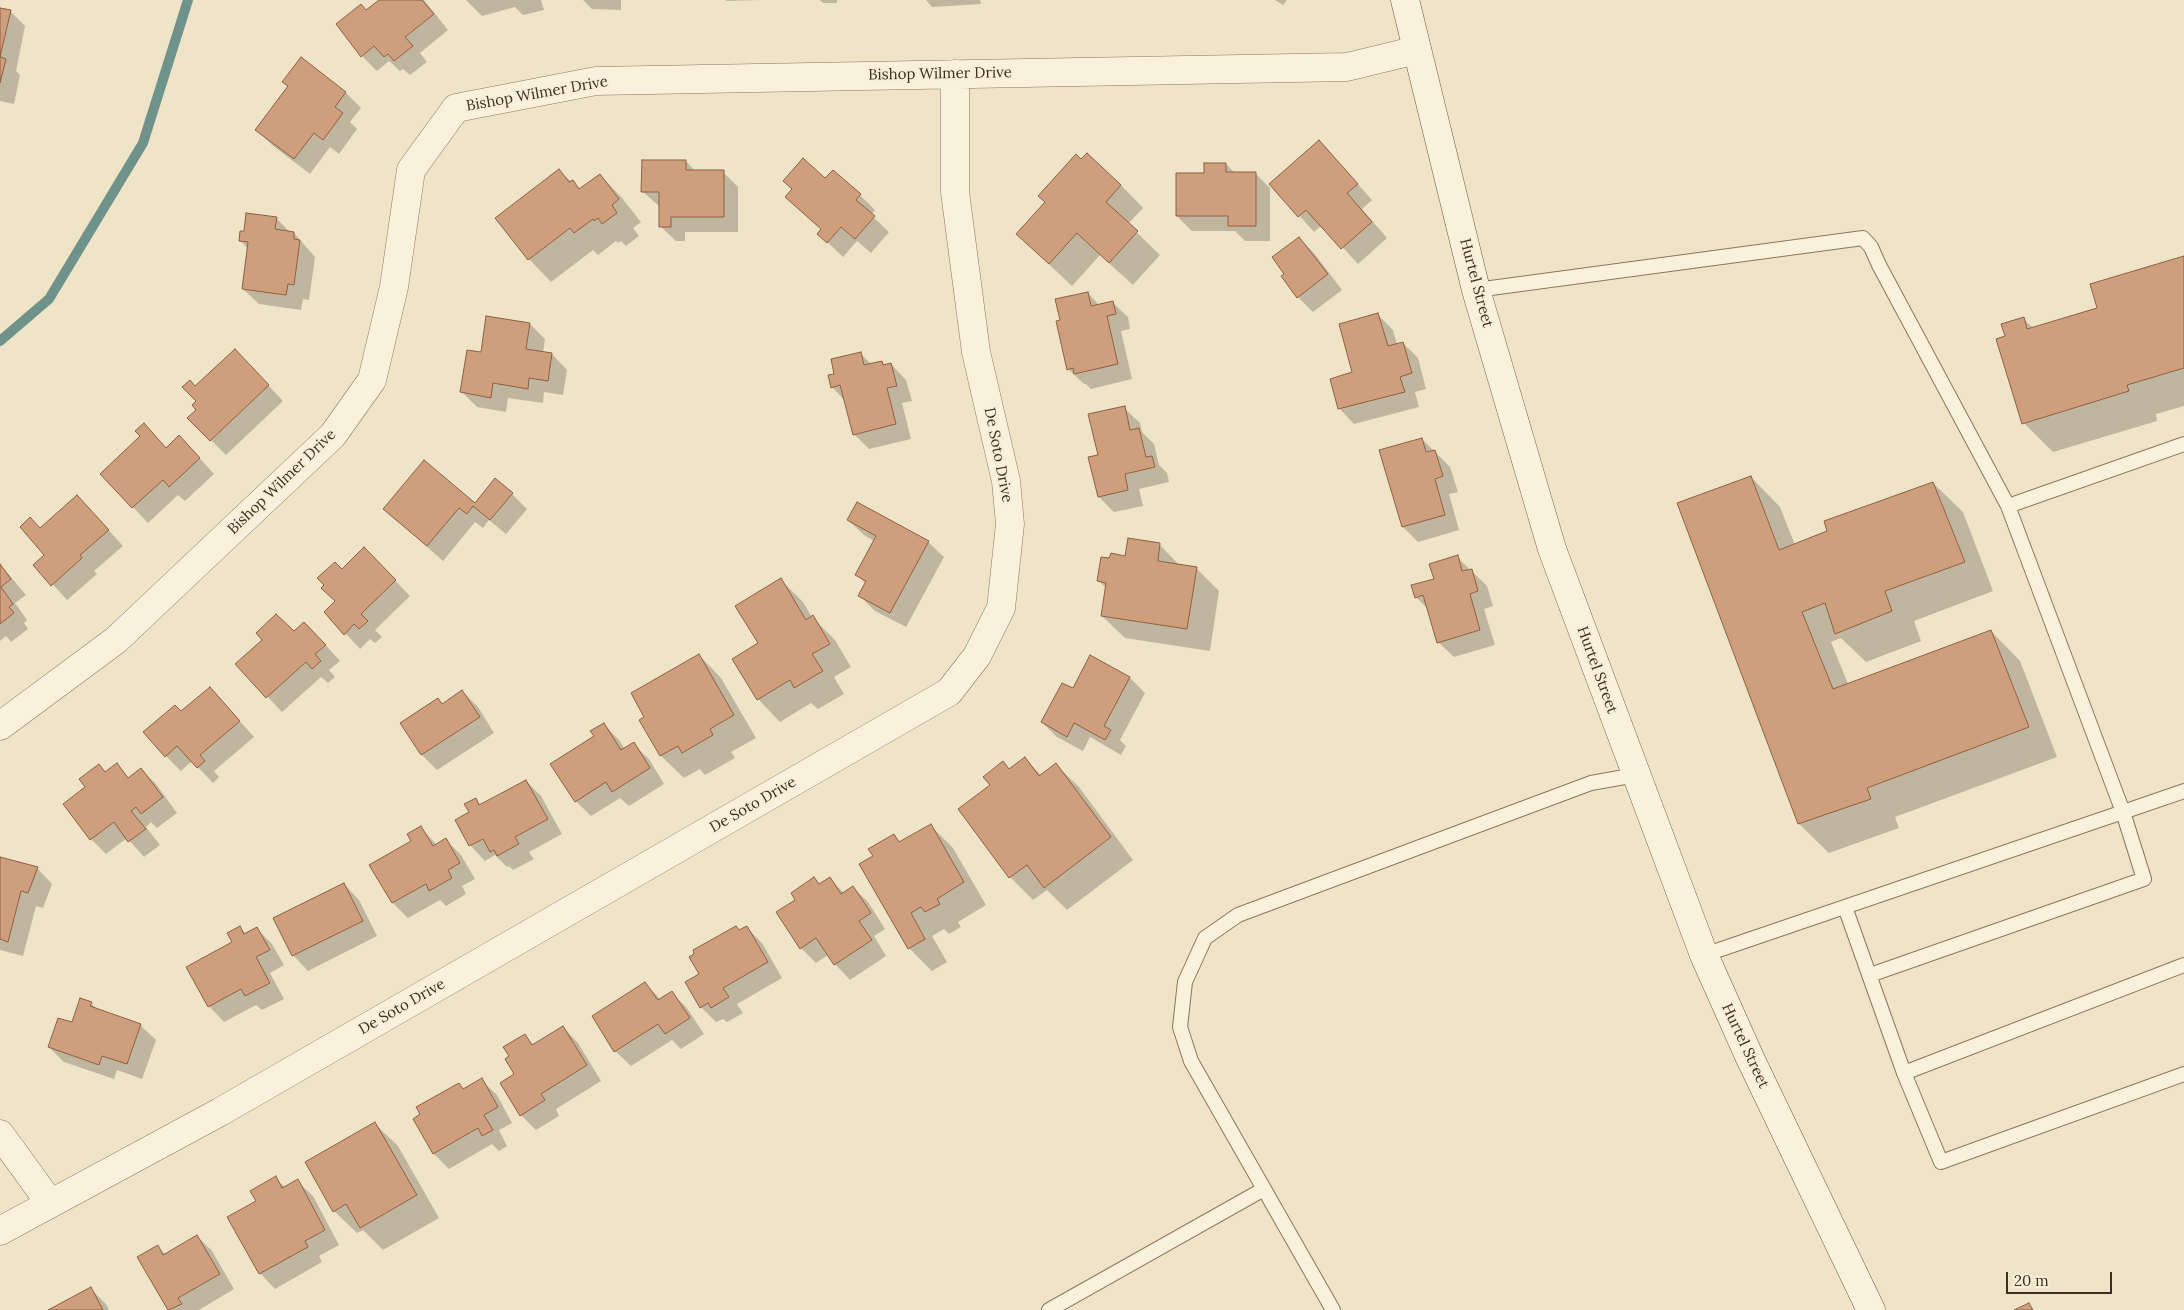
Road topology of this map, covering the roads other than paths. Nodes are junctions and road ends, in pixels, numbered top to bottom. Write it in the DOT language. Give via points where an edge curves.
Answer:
graph roads {
  1 [pos="1405,0"];
  2 [pos="1417,50"];
  3 [pos="955,74"];
  4 [pos="1476,290"];
  5 [pos="2184,444"];
  6 [pos="2008,506"];
  7 [pos="0,726"];
  8 [pos="1636,775"];
  9 [pos="2184,791"];
  10 [pos="2123,812"];
  11 [pos="1845,907"];
  12 [pos="1704,955"];
  13 [pos="2184,965"];
  14 [pos="1870,975"];
  15 [pos="1904,1073"];
  16 [pos="2184,1074"];
  17 [pos="0,1134"];
  18 [pos="1264,1188"];
  19 [pos="50,1203"];
  20 [pos="0,1231"];
  21 [pos="1049,1310"];
  22 [pos="1333,1310"];
  23 [pos="1871,1310"];
  1 -- 2 [label="street, Hurtel Street"];
  2 -- 3 [label="street, Bishop Wilmer Drive" via="1347,67"];
  2 -- 4 [label="street, Hurtel Street"];
  3 -- 7 [label="street, Bishop Wilmer Drive" via="596,81 456,108 411,170 394,287 372,380 333,435 116,640"];
  3 -- 19 [label="street, De Soto Drive" via="956,202 976,352 1006,481 1010,524 1001,608 977,656 949,692 229,1107"];
  4 -- 6 [label="lane" via="1863,238 1871,247"];
  4 -- 8 [label="street, Hurtel Street" via="1552,549"];
  5 -- 6 [label="lane"];
  6 -- 10 [label="lane"];
  8 -- 12 [label="street, Hurtel Street"];
  8 -- 18 [label="lane" via="1591,783 1238,915 1205,938 1185,982 1180,1026 1191,1061"];
  9 -- 10 [label="lane"];
  10 -- 11 [label="lane"];
  10 -- 14 [label="lane" via="2144,879"];
  11 -- 12 [label="lane"];
  11 -- 14 [label="lane"];
  12 -- 23 [label="street, Hurtel Street"];
  13 -- 15 [label="lane"];
  14 -- 15 [label="lane"];
  15 -- 16 [label="lane" via="1941,1162"];
  17 -- 19 [label="street"];
  18 -- 21 [label="lane"];
  18 -- 22 [label="lane"];
  19 -- 20 [label="street, De Soto Drive"];
}
